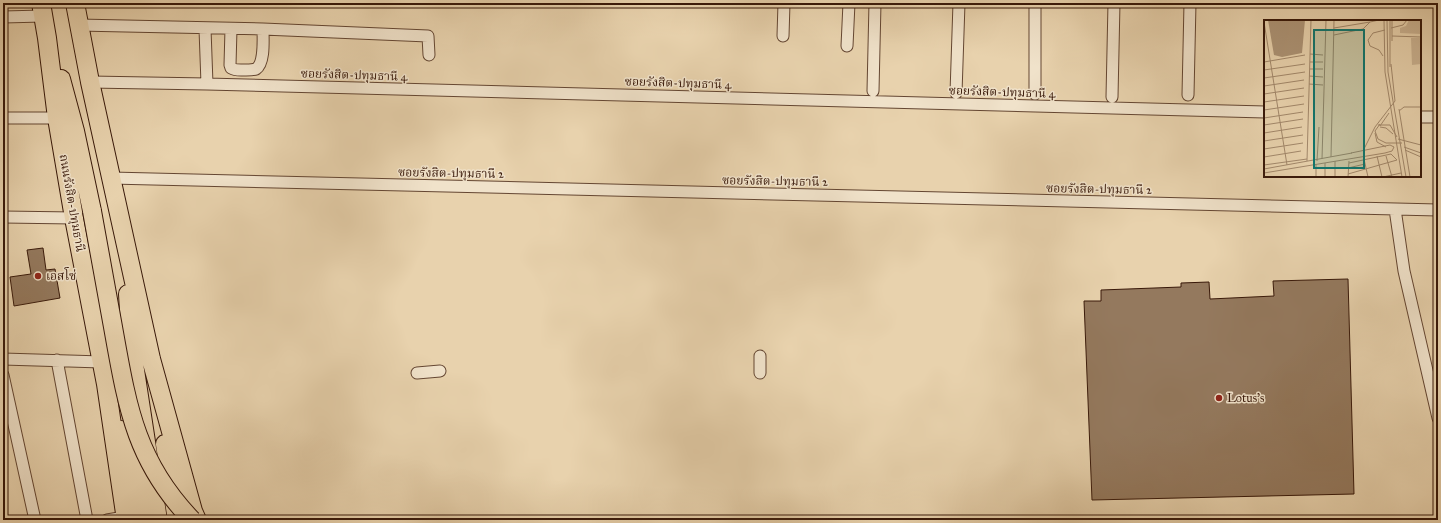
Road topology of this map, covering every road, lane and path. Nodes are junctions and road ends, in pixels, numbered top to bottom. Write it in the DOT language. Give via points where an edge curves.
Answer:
graph roads {
  1 [pos="75,3"];
  2 [pos="784,3"];
  3 [pos="849,3"];
  4 [pos="875,3"];
  5 [pos="958,3"];
  6 [pos="1035,3"];
  7 [pos="1114,3"];
  8 [pos="1190,3"];
  9 [pos="42,9"];
  10 [pos="3,18"];
  11 [pos="78,25"];
  12 [pos="206,29"];
  13 [pos="231,29"];
  14 [pos="263,29"];
  15 [pos="783,36"];
  16 [pos="47,38"];
  17 [pos="847,46"];
  18 [pos="429,55"];
  19 [pos="90,82"];
  20 [pos="207,84"];
  21 [pos="872,91"];
  22 [pos="956,93"];
  23 [pos="1035,94"];
  24 [pos="1188,95"];
  25 [pos="1112,97"];
  26 [pos="1264,112"];
  27 [pos="1421,117"];
  28 [pos="1438,117"];
  29 [pos="3,118"];
  30 [pos="57,118"];
  31 [pos="111,178"];
  32 [pos="1395,209"];
  33 [pos="1438,210"];
  34 [pos="3,217"];
  35 [pos="74,218"];
  36 [pos="125,241"];
  37 [pos="760,356"];
  38 [pos="3,359"];
  39 [pos="57,360"];
  40 [pos="102,362"];
  41 [pos="440,371"];
  42 [pos="417,373"];
  43 [pos="760,373"];
  44 [pos="3,375"];
  45 [pos="156,382"];
  46 [pos="106,384"];
  47 [pos="1438,418"];
  48 [pos="125,518"];
  49 [pos="35,520"];
  50 [pos="87,520"];
  51 [pos="107,520"];
  52 [pos="144,520"];
  53 [pos="158,520"];
  54 [pos="177,520"];
  55 [pos="192,520"];
  56 [pos="197,520"];
  1 -- 11 [label="main road"];
  2 -- 15 [label="street"];
  3 -- 17 [label="street"];
  4 -- 21 [label="street"];
  5 -- 22 [label="street"];
  6 -- 23 [label="street"];
  7 -- 25 [label="street"];
  8 -- 24 [label="street"];
  9 -- 10 [label="street"];
  9 -- 16 [label="main road, ถนนรังสิต-ปทุมธานี"];
  11 -- 12 [label="street"];
  11 -- 19 [label="main road"];
  12 -- 13 [label="street"];
  12 -- 20 [label="street"];
  13 -- 14 [label="street"];
  13 -- 14 [label="street" via="230,65 237,70 256,69 261,62"];
  14 -- 18 [label="street" via="428,36"];
  16 -- 30 [label="main road, ถนนรังสิต-ปทุมธานี"];
  16 -- 55 [label="main road, bridge" via="67,100 81,159 123,384 136,431 154,471"];
  19 -- 20 [label="street, ซอยรังสิต-ปทุมธานี 4"];
  19 -- 31 [label="main road"];
  20 -- 26 [label="street, ซอยรังสิต-ปทุมธานี 4"];
  27 -- 28 [label="street"];
  29 -- 30 [label="street"];
  30 -- 35 [label="main road, ถนนรังสิต-ปทุมธานี"];
  31 -- 32 [label="street, ซอยรังสิต-ปทุมธานี 2"];
  31 -- 36 [label="main road"];
  32 -- 33 [label="street, ซอยรังสิต-ปทุมธานี 2"];
  32 -- 47 [label="street" via="1404,270"];
  34 -- 35 [label="street"];
  35 -- 40 [label="main road, ถนนรังสิต-ปทุมธานี"];
  36 -- 45 [label="main road"];
  36 -- 53 [label="main road, bridge" via="131,344"];
  37 -- 43 [label="street"];
  38 -- 39 [label="street"];
  39 -- 40 [label="street"];
  39 -- 50 [label="street"];
  40 -- 46 [label="main road, ถนนรังสิต-ปทุมธานี"];
  41 -- 42 [label="street"];
  44 -- 49 [label="street"];
  45 -- 54 [label="main road"];
  45 -- 56 [label="main road"];
  46 -- 48 [label="main road, ถนนรังสิต-ปทุมธานี"];
  46 -- 52 [label="main road" via="135,476"];
  48 -- 51 [label="street"];
}
